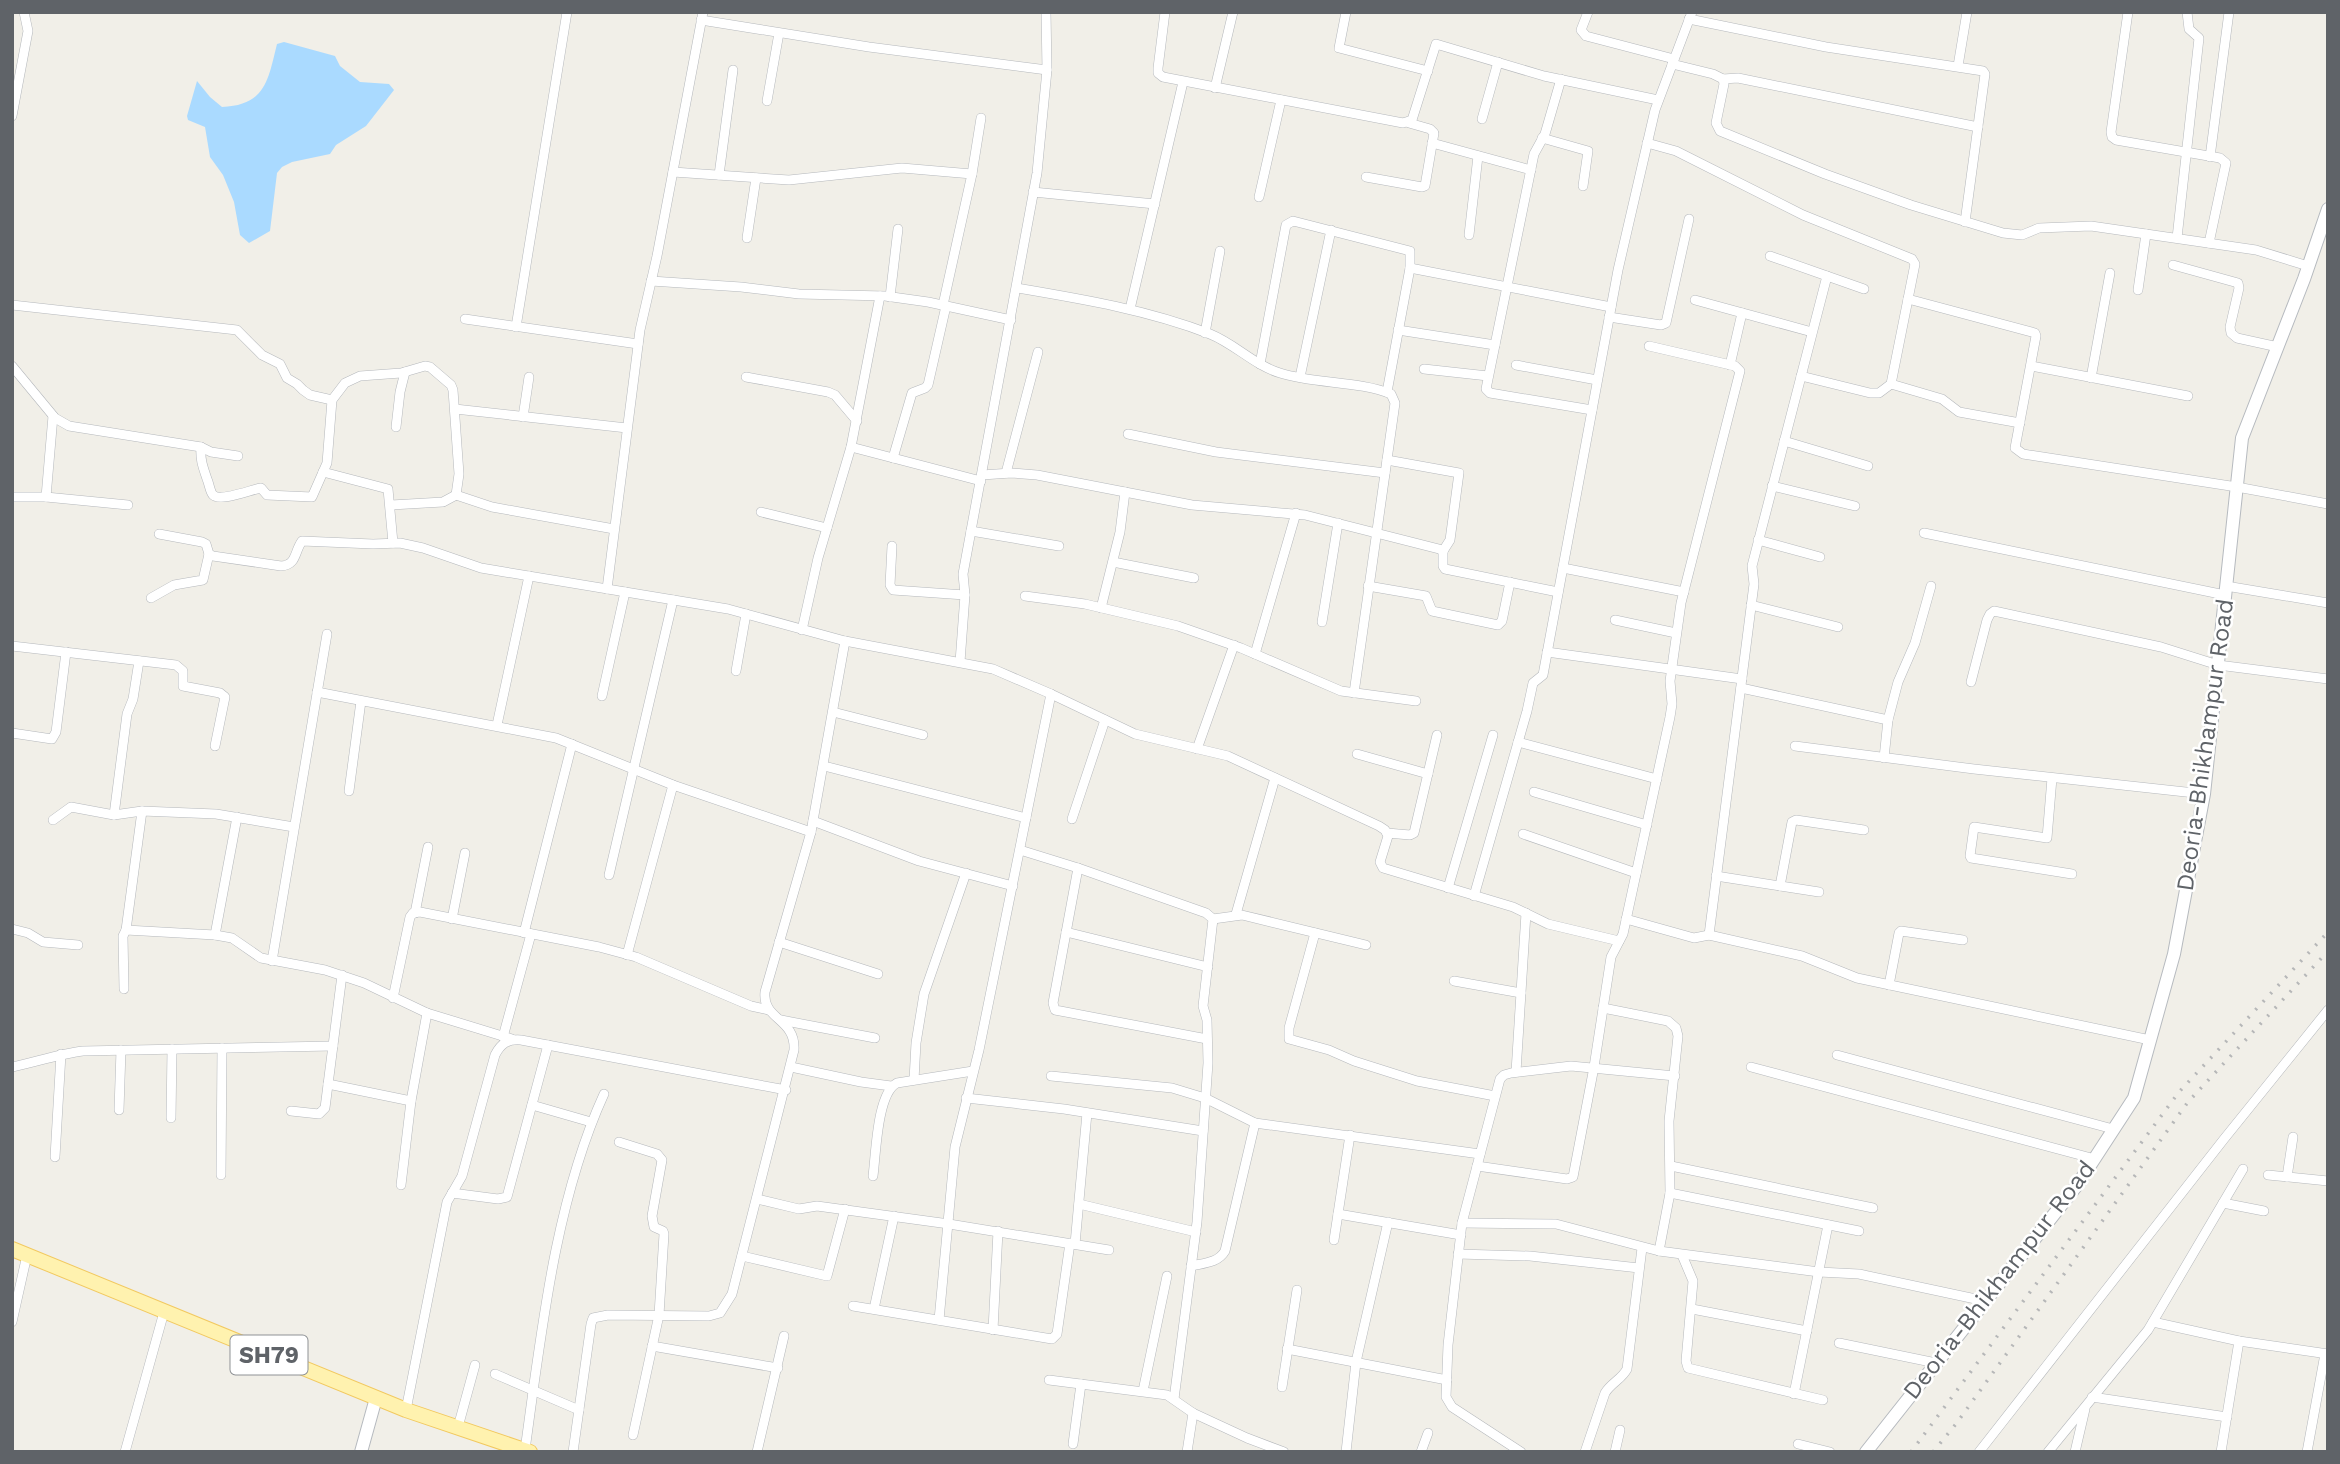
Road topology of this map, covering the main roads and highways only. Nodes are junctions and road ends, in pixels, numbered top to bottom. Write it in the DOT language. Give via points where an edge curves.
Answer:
graph roads {
  1 [pos="2328,209"];
  2 [pos="12,1249"];
  3 [pos="376,1398"];
  4 [pos="527,1451"];
  5 [pos="361,1452"];
  6 [pos="1866,1452"];
  1 -- 6 [label="main road, Deoria-Bhikhampur Road" via="2242,438 2204,794 2175,954 2134,1098 2078,1184"];
  2 -- 3 [label="main road, SH79"];
  3 -- 4 [label="main road, SH79"];
  3 -- 5 [label="main road"];
}
